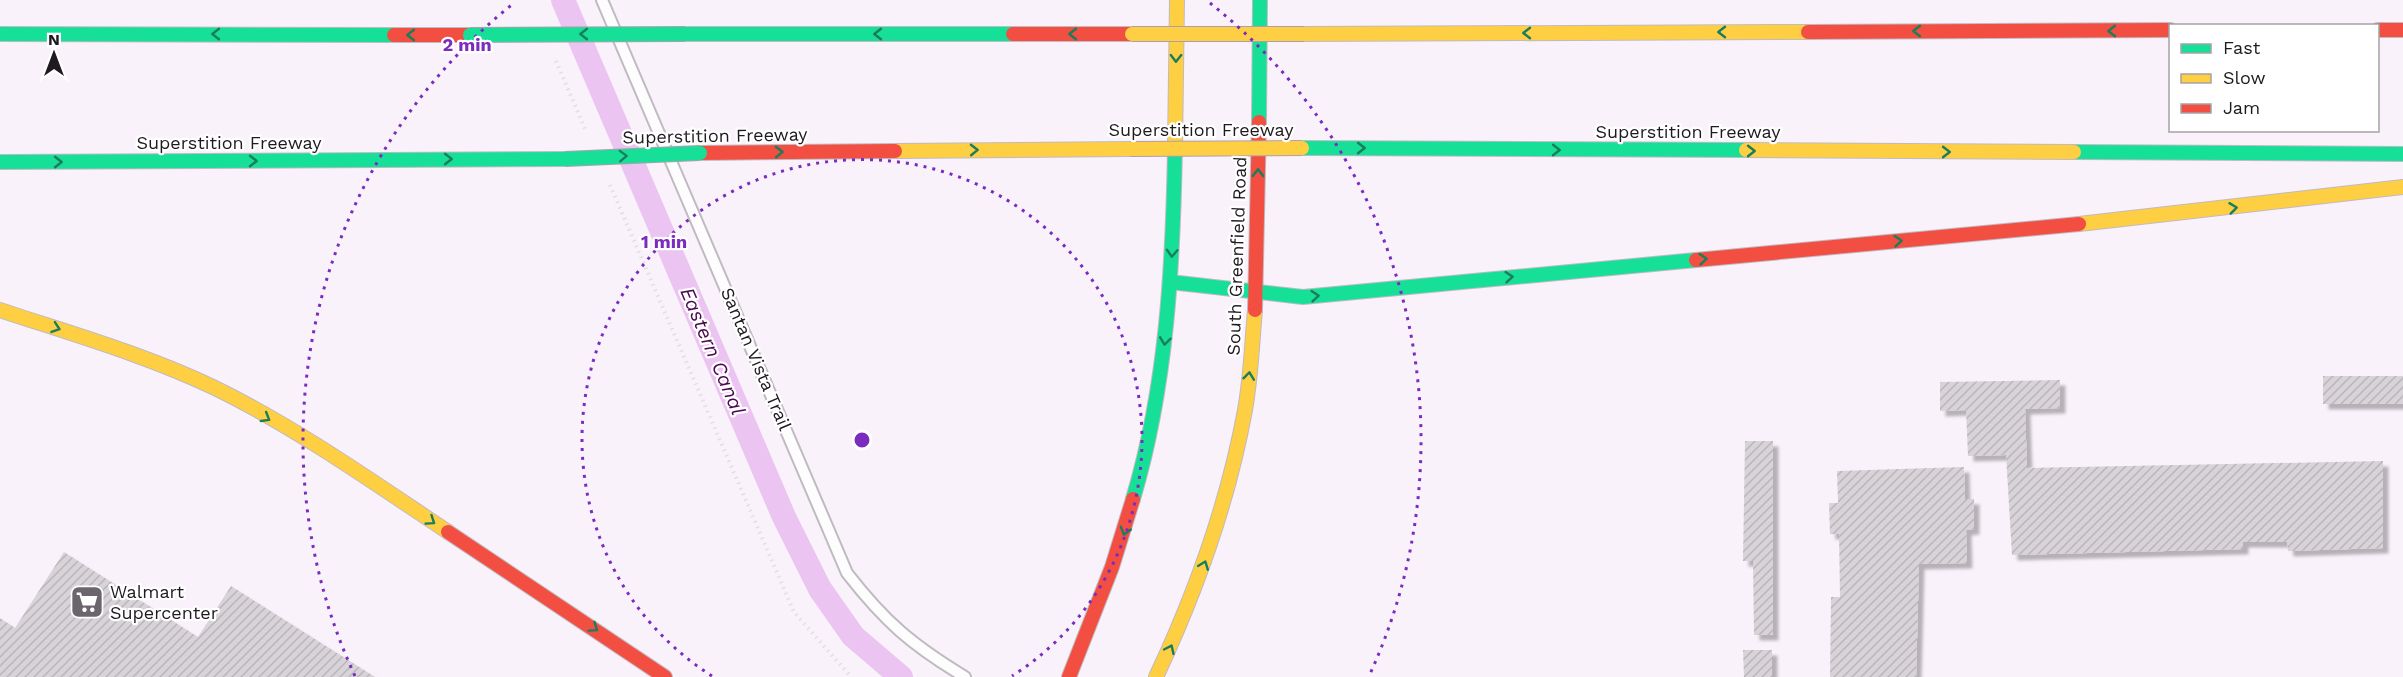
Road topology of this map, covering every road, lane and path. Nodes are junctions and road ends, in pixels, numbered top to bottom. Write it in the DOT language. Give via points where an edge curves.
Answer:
graph roads {
  1 [pos="602,0"];
  2 [pos="1177,0"];
  3 [pos="1260,0"];
  4 [pos="2169,30"];
  5 [pos="2379,30"];
  6 [pos="2403,30"];
  7 [pos="0,34"];
  8 [pos="552,52"];
  9 [pos="588,136"];
  10 [pos="2403,154"];
  11 [pos="0,162"];
  12 [pos="607,179"];
  13 [pos="2403,187"];
  14 [pos="1170,282"];
  15 [pos="1257,292"];
  16 [pos="0,310"];
  17 [pos="665,677"];
  18 [pos="850,677"];
  19 [pos="965,677"];
  20 [pos="1068,677"];
  21 [pos="1156,677"];
  1 -- 19 [label="lane, Santan Vista Trail" via="847,573 877,611 912,642"];
  2 -- 14 [label="main road, one-way"];
  15 -- 3 [label="main road, South Greenfield Road, one-way"];
  4 -- 7 [label="main road, one-way, bridge"];
  5 -- 6 [label="main road"];
  8 -- 9 [label="path"];
  11 -- 10 [label="main road, Superstition Freeway, one-way, bridge" via="565,159 700,153 1302,148"];
  12 -- 18 [label="path" via="795,612"];
  15 -- 13 [label="main road, one-way" via="1325,295 2175,215"];
  14 -- 15 [label="main road"];
  14 -- 20 [label="main road, one-way" via="1160,379 1135,496 1117,557"];
  21 -- 15 [label="main road, South Greenfield Road, one-way" via="1183,620 1214,537 1245,409"];
  16 -- 17 [label="main road, one-way" via="132,354 215,388 337,458"];
}
